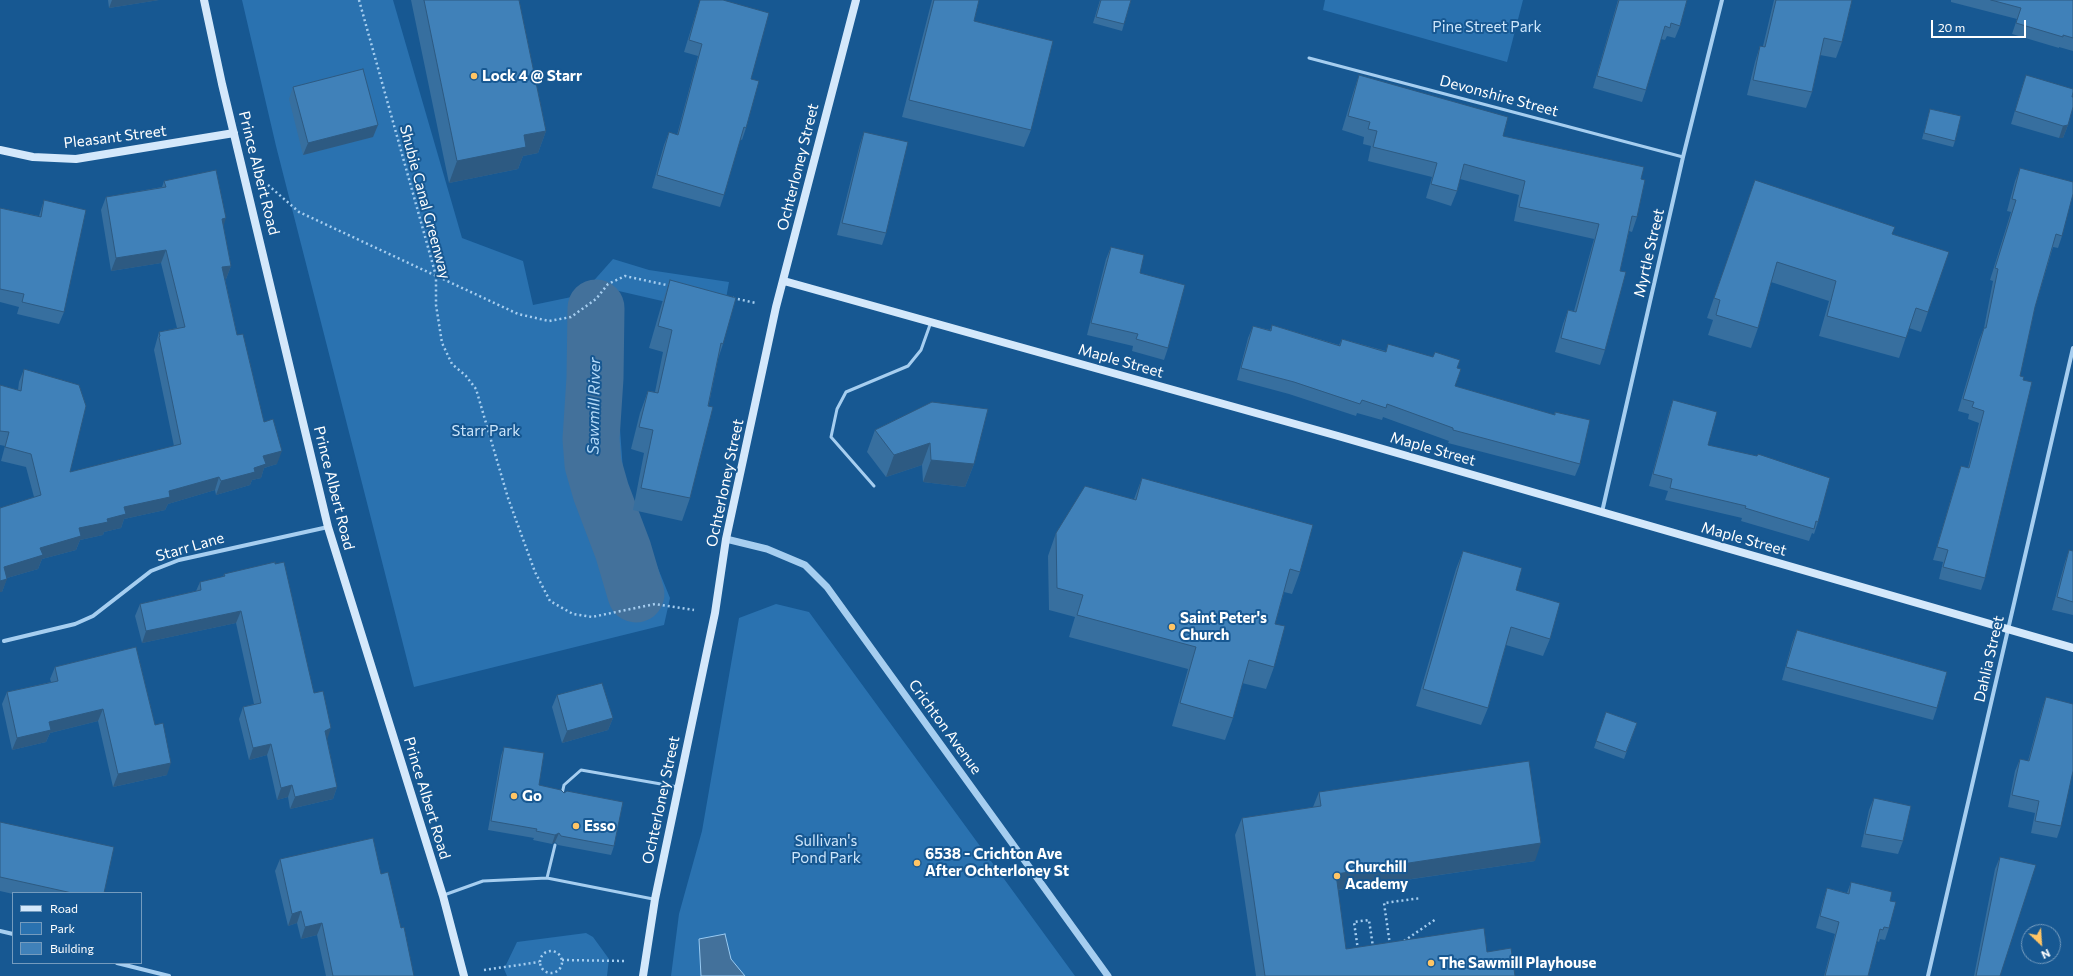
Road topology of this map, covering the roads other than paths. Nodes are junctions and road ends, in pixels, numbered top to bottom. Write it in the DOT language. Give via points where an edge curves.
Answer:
graph roads {
  1 [pos="204,0"];
  2 [pos="856,0"];
  3 [pos="1722,0"];
  4 [pos="1309,58"];
  5 [pos="234,133"];
  6 [pos="0,150"];
  7 [pos="1684,157"];
  8 [pos="784,280"];
  9 [pos="931,322"];
  10 [pos="2073,348"];
  11 [pos="874,486"];
  12 [pos="1602,512"];
  13 [pos="328,527"];
  14 [pos="726,539"];
  15 [pos="2008,630"];
  16 [pos="4,641"];
  17 [pos="2073,648"];
  18 [pos="678,787"];
  19 [pos="561,799"];
  20 [pos="555,845"];
  21 [pos="547,878"];
  22 [pos="443,896"];
  23 [pos="655,899"];
  24 [pos="0,930"];
  25 [pos="12,934"];
  26 [pos="121,964"];
  27 [pos="463,974"];
  28 [pos="168,976"];
  29 [pos="643,976"];
  30 [pos="1108,976"];
  31 [pos="1928,976"];
  1 -- 5 [label="main road, Prince Albert Road"];
  2 -- 8 [label="main road, Ochterloney Street"];
  3 -- 7 [label="street, Myrtle Street"];
  4 -- 7 [label="lane, Devonshire Street"];
  5 -- 6 [label="main road, Pleasant Street" via="76,159 32,157"];
  5 -- 13 [label="main road, Prince Albert Road"];
  7 -- 12 [label="street, Myrtle Street"];
  8 -- 9 [label="main road, Maple Street"];
  8 -- 14 [label="main road, Ochterloney Street"];
  9 -- 11 [label="lane" via="921,350 908,366 846,392 837,409 831,437"];
  9 -- 12 [label="main road, Maple Street"];
  10 -- 15 [label="street, Dahlia Street"];
  12 -- 15 [label="main road, Maple Street"];
  13 -- 16 [label="street, Starr Lane" via="179,560 151,571 93,616 75,624"];
  13 -- 22 [label="main road, Prince Albert Road"];
  14 -- 18 [label="main road, Ochterloney Street" via="714,613"];
  14 -- 30 [label="street, Crichton Avenue" via="767,549 805,565 827,587"];
  15 -- 17 [label="main road, Maple Street"];
  15 -- 31 [label="street, Dahlia Street"];
  18 -- 19 [label="lane" via="581,770 564,784"];
  18 -- 23 [label="main road, Ochterloney Street"];
  20 -- 21 [label="lane"];
  21 -- 22 [label="lane" via="483,881"];
  21 -- 23 [label="lane"];
  22 -- 27 [label="main road, Prince Albert Road"];
  23 -- 29 [label="main road, Ochterloney Street"];
  24 -- 25 [label="street"];
  26 -- 28 [label="street"];
}
